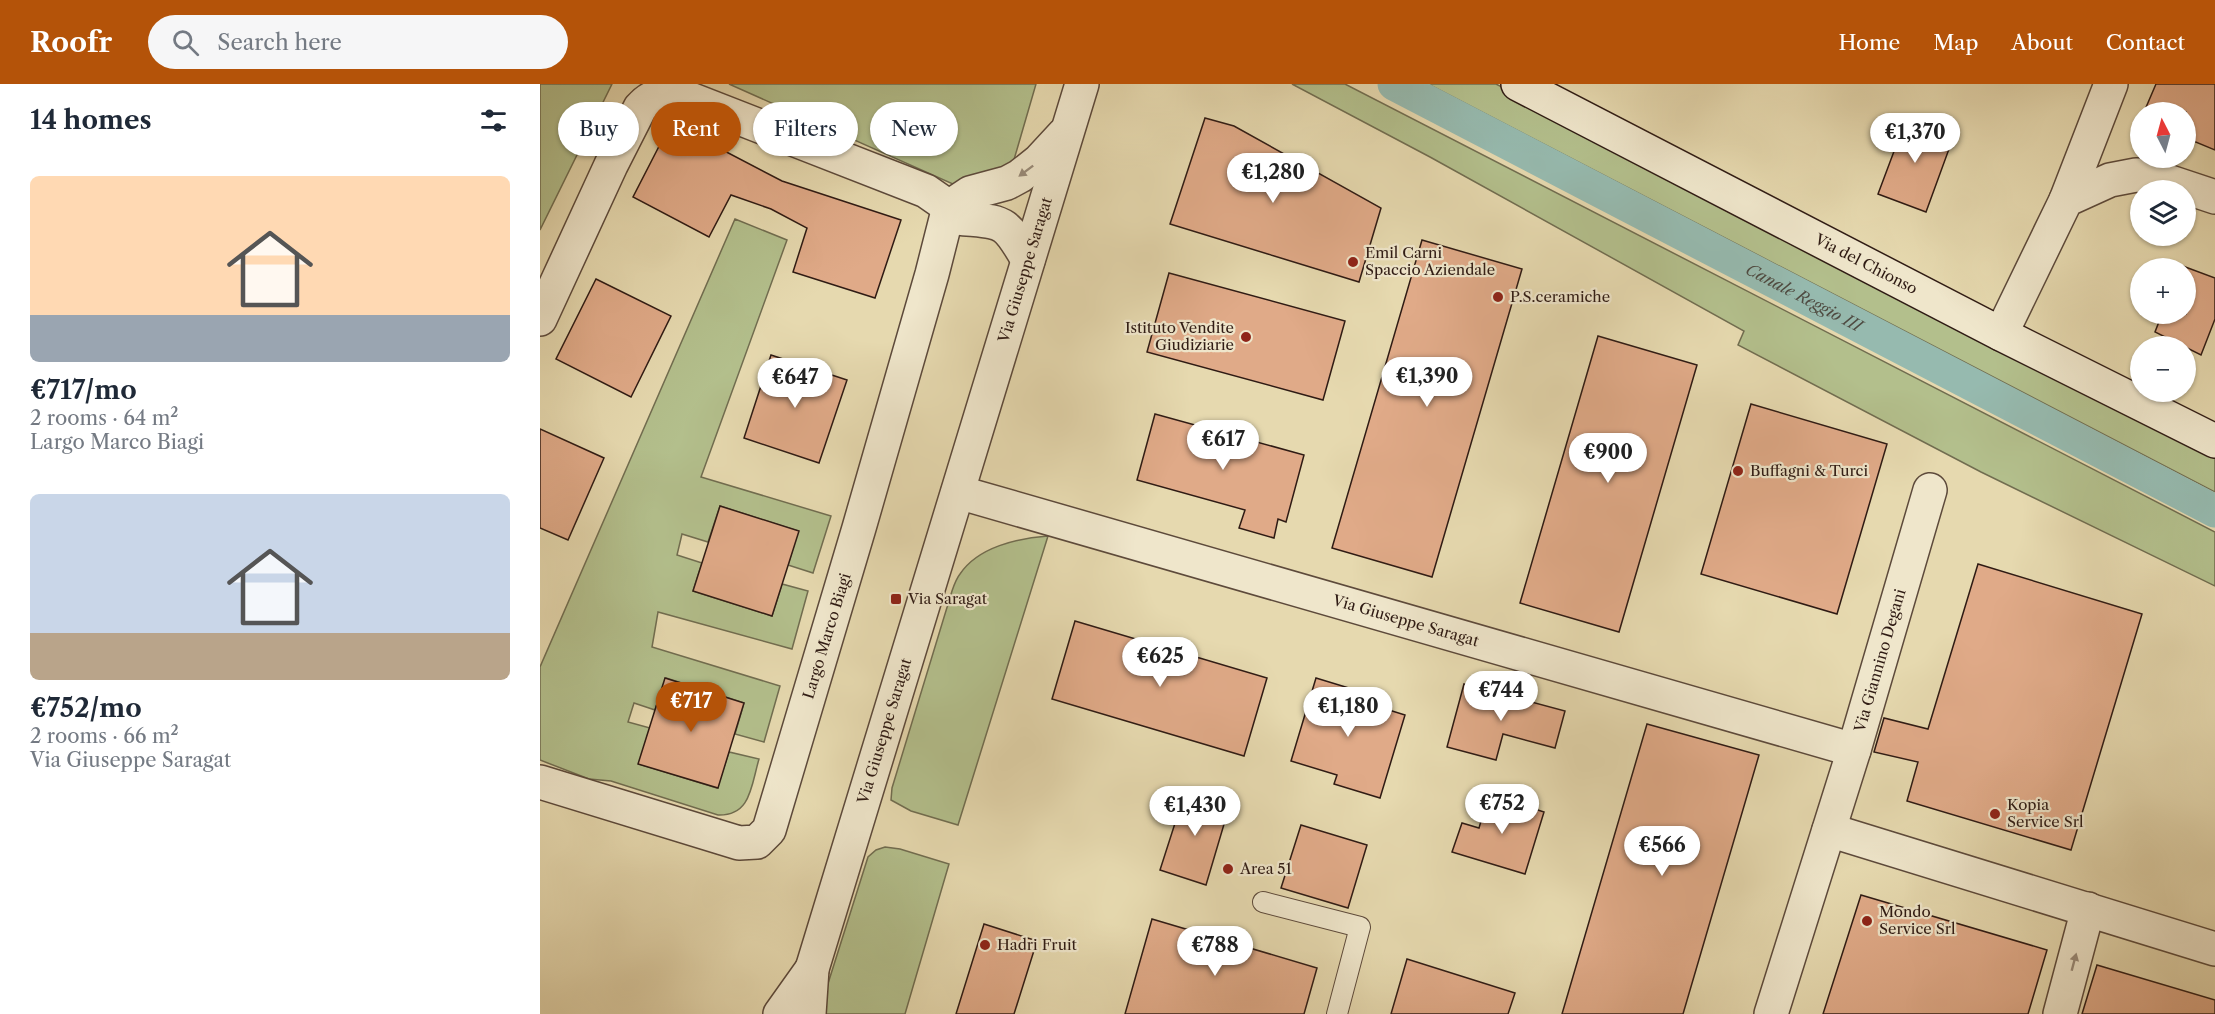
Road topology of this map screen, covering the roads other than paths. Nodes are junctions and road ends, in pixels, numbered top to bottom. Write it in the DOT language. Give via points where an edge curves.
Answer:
graph roads {
  1 [pos="1082,84"];
  2 [pos="1518,84"];
  3 [pos="2111,84"];
  4 [pos="1068,130"];
  5 [pos="2215,197"];
  6 [pos="2066,200"];
  7 [pos="949,207"];
  8 [pos="1028,260"];
  9 [pos="540,319"];
  10 [pos="2001,334"];
  11 [pos="2215,441"];
  12 [pos="1930,490"];
  13 [pos="958,492"];
  14 [pos="1854,750"];
  15 [pos="540,782"];
  16 [pos="1829,830"];
  17 [pos="1263,902"];
  18 [pos="2088,909"];
  19 [pos="2215,948"];
  20 [pos="812,969"];
  21 [pos="780,1014"];
  22 [pos="809,1014"];
  23 [pos="1337,1014"];
  24 [pos="1771,1014"];
  25 [pos="2060,1014"];
  1 -- 4 [label="street, Via Giuseppe Saragat"];
  2 -- 10 [label="street, Via del Chionso"];
  3 -- 6 [label="street"];
  4 -- 7 [label="street, one-way" via="1020,176 970,193"];
  4 -- 8 [label="street, Via Giuseppe Saragat"];
  5 -- 6 [label="street" via="2155,177 2136,175 2110,180"];
  6 -- 10 [label="street"];
  7 -- 8 [label="street" via="958,218 1006,227"];
  7 -- 9 [label="street" via="926,191 691,99 666,93 646,101 640,108"];
  7 -- 15 [label="street, Largo Marco Biagi" via="769,830 758,842 739,843"];
  8 -- 13 [label="street, Via Giuseppe Saragat"];
  10 -- 11 [label="street, Via del Chionso"];
  12 -- 14 [label="street, Via Giannino Degani"];
  13 -- 14 [label="street, Via Giuseppe Saragat"];
  13 -- 20 [label="street, Via Giuseppe Saragat"];
  14 -- 16 [label="street, Via Giannino Degani"];
  16 -- 18 [label="street"];
  16 -- 24 [label="street, Via Giannino Degani"];
  17 -- 23 [label="lane" via="1360,927"];
  18 -- 19 [label="street"];
  25 -- 18 [label="street, one-way"];
  20 -- 21 [label="street, Via Giuseppe Saragat"];
  20 -- 22 [label="street, Via Giuseppe Saragat"];
}
